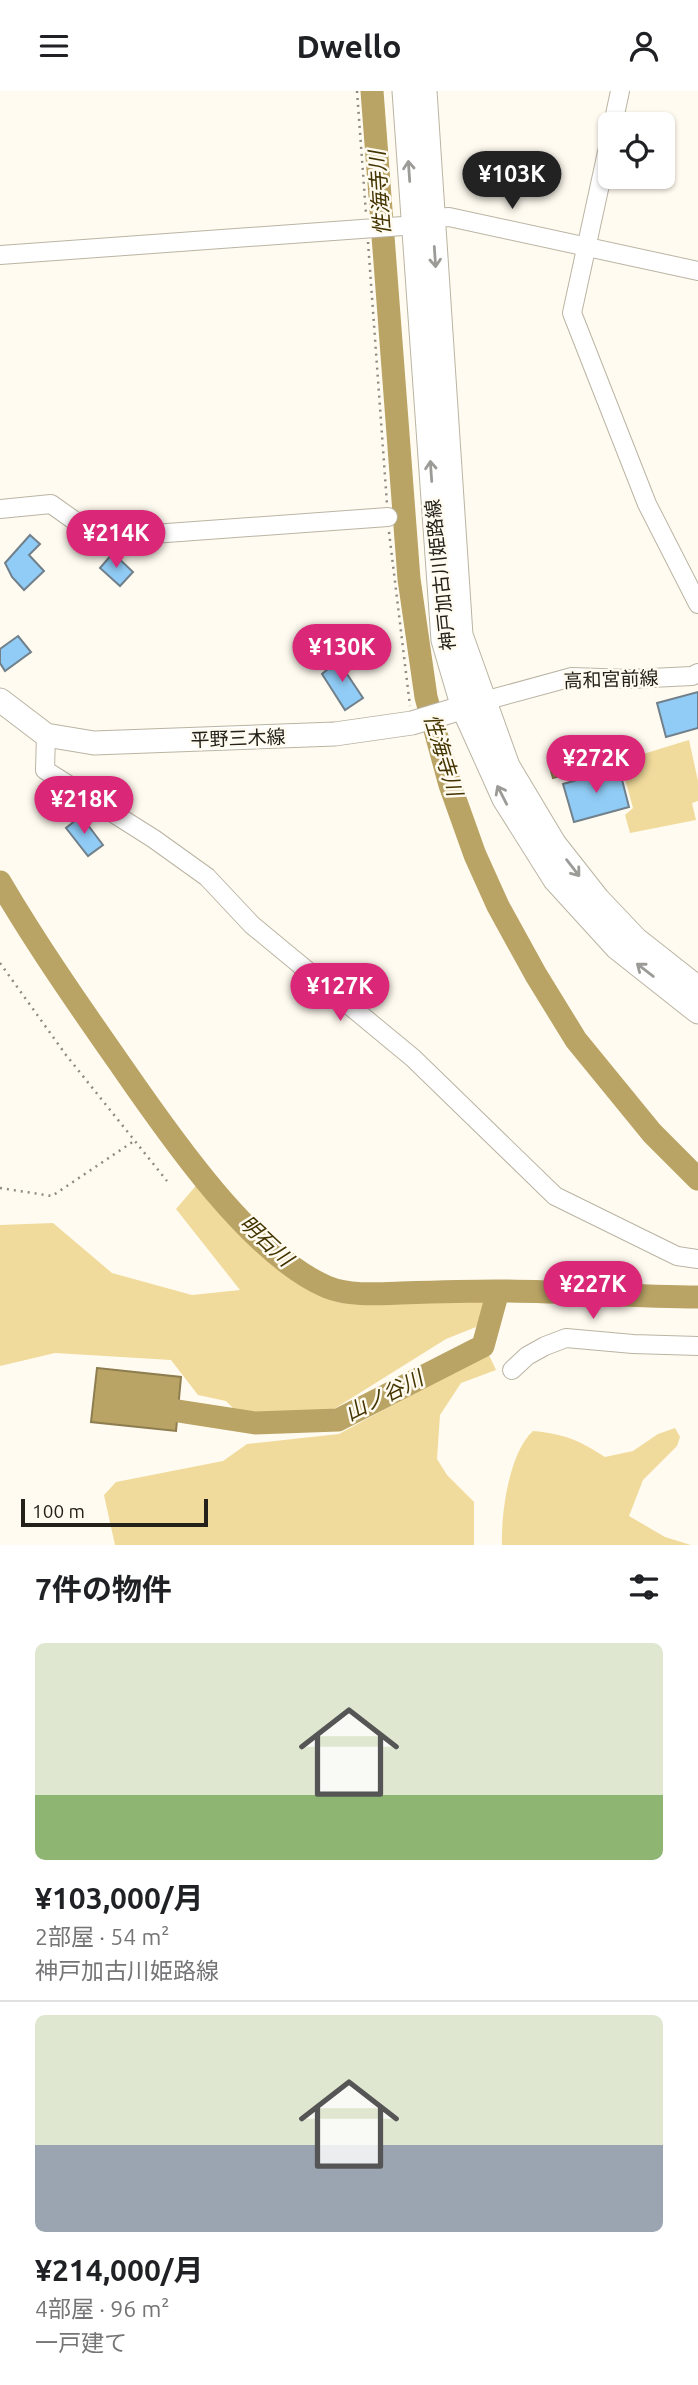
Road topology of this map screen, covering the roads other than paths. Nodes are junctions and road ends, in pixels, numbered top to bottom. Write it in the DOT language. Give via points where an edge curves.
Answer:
graph roads {
  1 [pos="404,91"];
  2 [pos="425,91"];
  3 [pos="620,91"];
  4 [pos="616,112"];
  5 [pos="599,189"];
  6 [pos="416,222"];
  7 [pos="587,248"];
  8 [pos="0,255"];
  9 [pos="698,271"];
  10 [pos="0,509"];
  11 [pos="388,517"];
  12 [pos="698,604"];
  13 [pos="698,673"];
  14 [pos="0,701"];
  15 [pos="463,707"];
  16 [pos="46,734"];
  17 [pos="698,988"];
  18 [pos="698,1012"];
  19 [pos="698,1259"];
  20 [pos="698,1346"];
  21 [pos="512,1370"];
  6 -- 1 [label="main road, 神戸加古川姫路線, one-way"];
  2 -- 6 [label="main road, 神戸加古川姫路線"];
  3 -- 4 [label="street"];
  5 -- 7 [label="street"];
  6 -- 7 [label="street" via="449,217"];
  6 -- 8 [label="street"];
  6 -- 15 [label="main road, 神戸加古川姫路線" via="443,640"];
  7 -- 9 [label="street"];
  7 -- 12 [label="street" via="572,313 647,504"];
  10 -- 11 [label="street" via="51,504 82,526 112,537"];
  13 -- 15 [label="street, 高和宮前線" via="631,679 572,677"];
  14 -- 16 [label="main road, 平野三木線"];
  15 -- 16 [label="main road, 平野三木線" via="412,723 335,734 94,743"];
  15 -- 17 [label="main road, 神戸加古川姫路線, one-way" via="508,765 554,843 598,899 636,939"];
  18 -- 15 [label="main road, 神戸加古川姫路線, one-way" via="617,948 555,880 504,799"];
  16 -- 19 [label="street" via="45,770 207,877 252,925 413,1058 555,1196 677,1256"];
  20 -- 21 [label="street" via="566,1338 536,1351"];
}
